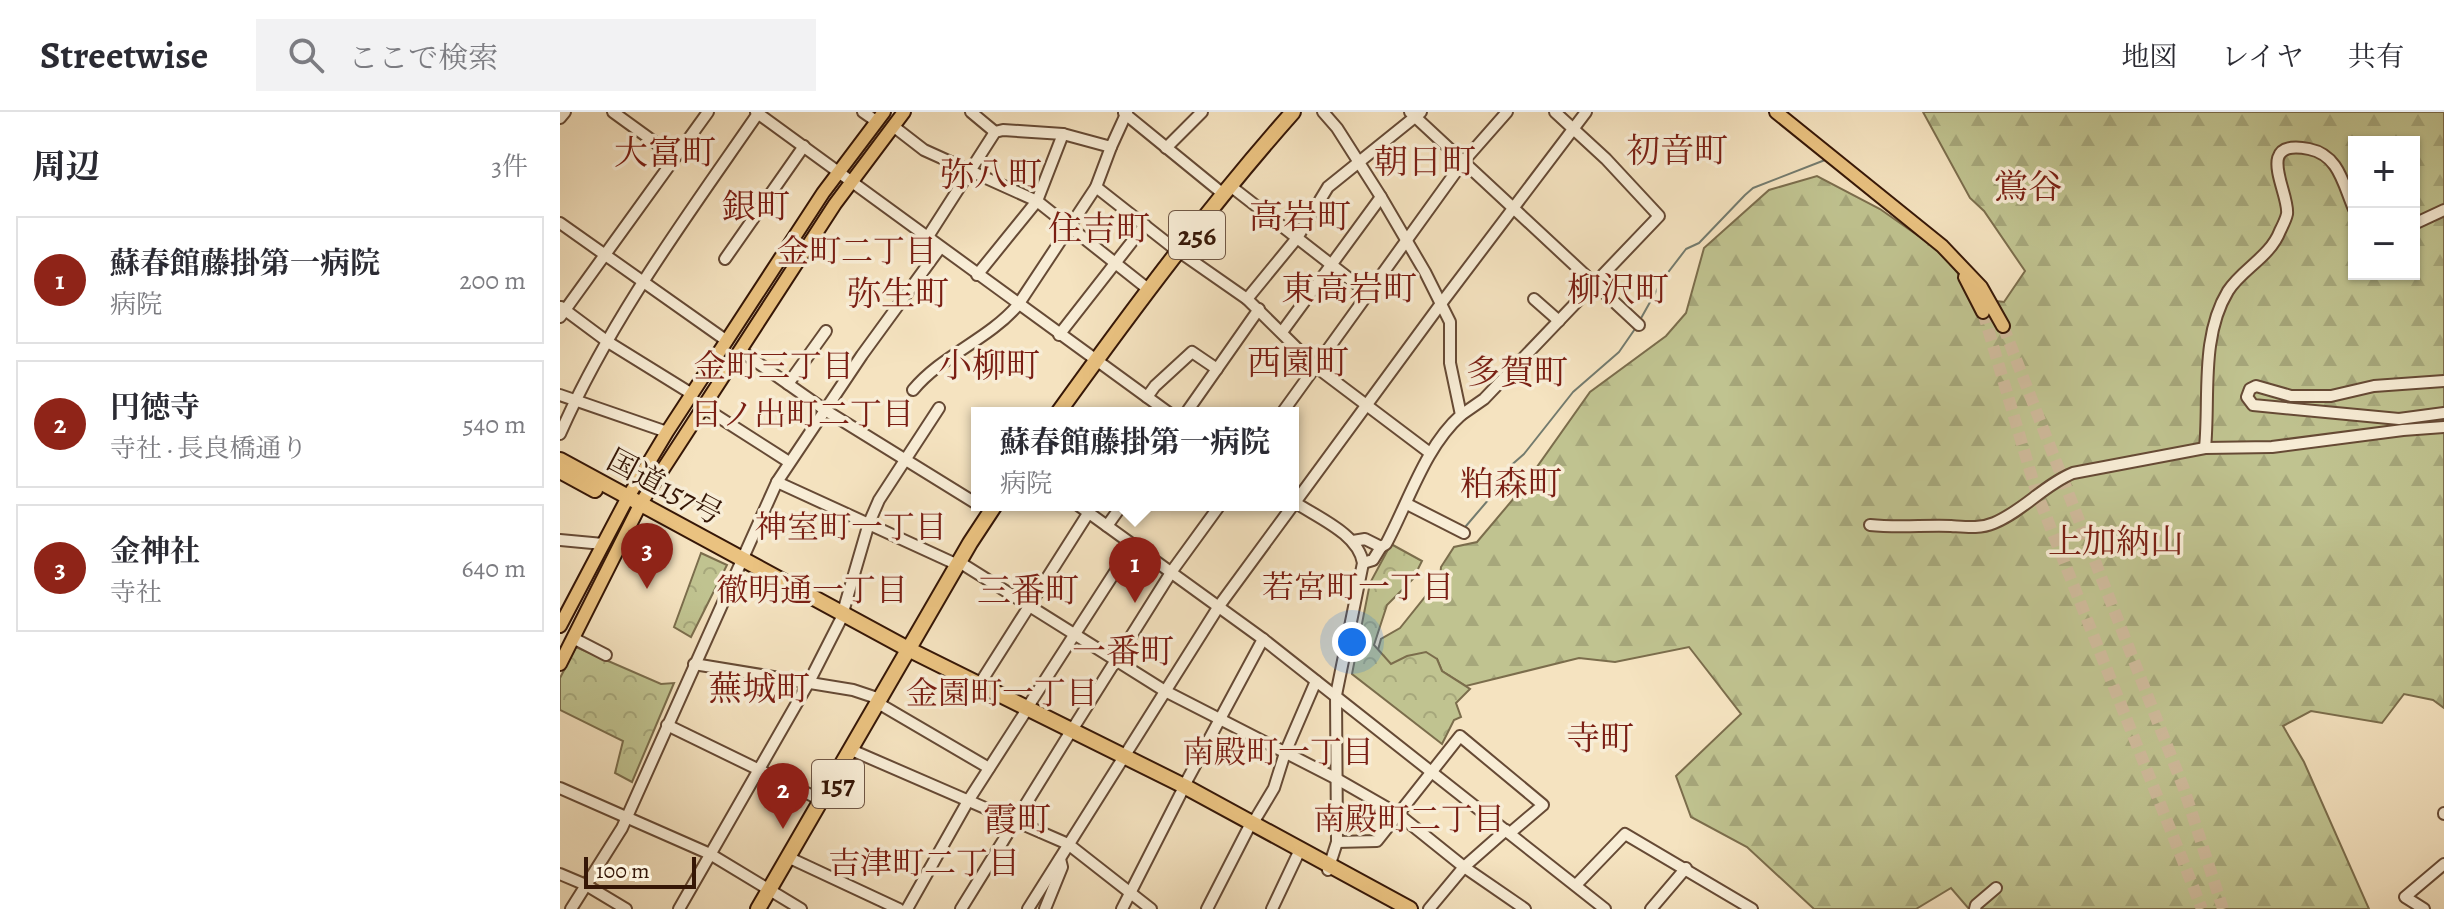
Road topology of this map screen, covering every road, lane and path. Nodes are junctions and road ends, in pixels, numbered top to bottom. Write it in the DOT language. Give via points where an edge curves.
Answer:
graph roads {
  1 [pos="565,112"];
  2 [pos="613,112"];
  3 [pos="708,112"];
  4 [pos="863,112"];
  5 [pos="904,112"];
  6 [pos="971,112"];
  7 [pos="1293,112"];
  8 [pos="1300,112"];
  9 [pos="1323,112"];
  10 [pos="1507,112"];
  11 [pos="1555,112"];
  12 [pos="1586,112"];
  13 [pos="1776,112"];
  14 [pos="758,113"];
  15 [pos="1125,113"];
  16 [pos="1199,113"];
  17 [pos="1415,113"];
  18 [pos="880,117"];
  19 [pos="560,118"];
  20 [pos="893,126"];
  21 [pos="1573,129"];
  22 [pos="995,132"];
  23 [pos="1063,134"];
  24 [pos="804,146"];
  25 [pos="1111,147"];
  26 [pos="1166,148"];
  27 [pos="675,157"];
  28 [pos="1358,160"];
  29 [pos="1463,162"];
  30 [pos="838,171"];
  31 [pos="970,171"];
  32 [pos="850,181"];
  33 [pos="1096,187"];
  34 [pos="1228,191"];
  35 [pos="1381,197"];
  36 [pos="1037,201"];
  37 [pos="1514,207"];
  38 [pos="2354,208"];
  39 [pos="2444,210"];
  40 [pos="2420,221"];
  41 [pos="560,223"];
  42 [pos="1145,225"];
  43 [pos="1069,227"];
  44 [pos="927,238"];
  45 [pos="1297,238"];
  46 [pos="1406,241"];
  47 [pos="1942,246"];
  48 [pos="940,248"];
  49 [pos="1180,252"];
  50 [pos="605,255"];
  51 [pos="725,259"];
  52 [pos="1114,263"];
  53 [pos="1332,265"];
  54 [pos="977,275"];
  55 [pos="642,282"];
  56 [pos="1594,284"];
  57 [pos="1148,289"];
  58 [pos="1369,294"];
  59 [pos="1247,299"];
  60 [pos="1534,299"];
  61 [pos="1018,305"];
  62 [pos="1440,305"];
  63 [pos="1259,309"];
  64 [pos="562,311"];
  65 [pos="1983,312"];
  66 [pos="1559,321"];
  67 [pos="1639,325"];
  68 [pos="2003,326"];
  69 [pos="826,331"];
  70 [pos="1282,332"];
  71 [pos="1059,335"];
  72 [pos="727,341"];
  73 [pos="608,342"];
  74 [pos="741,351"];
  75 [pos="1098,363"];
  76 [pos="1316,367"];
  77 [pos="1217,369"];
  78 [pos="2444,381"];
  79 [pos="788,384"];
  80 [pos="913,390"];
  81 [pos="692,394"];
  82 [pos="560,395"];
  83 [pos="1147,397"];
  84 [pos="575,400"];
  85 [pos="1367,405"];
  86 [pos="703,407"];
  87 [pos="1063,407"];
  88 [pos="1070,407"];
  89 [pos="1161,407"];
  90 [pos="1190,407"];
  91 [pos="1286,407"];
  92 [pos="939,408"];
  93 [pos="825,410"];
  94 [pos="2444,413"];
  95 [pos="1461,415"];
  96 [pos="2444,427"];
  97 [pos="667,432"];
  98 [pos="560,434"];
  99 [pos="2205,448"];
  100 [pos="1430,453"];
  101 [pos="904,459"];
  102 [pos="560,460"];
  103 [pos="789,462"];
  104 [pos="560,471"];
  105 [pos="777,482"];
  106 [pos="1299,495"];
  107 [pos="971,496"];
  108 [pos="633,504"];
  109 [pos="1407,504"];
  110 [pos="1299,505"];
  111 [pos="987,511"];
  112 [pos="1118,511"];
  113 [pos="1216,511"];
  114 [pos="1288,511"];
  115 [pos="1089,512"];
  116 [pos="869,523"];
  117 [pos="1870,525"];
  118 [pos="1107,526"];
  119 [pos="1464,533"];
  120 [pos="560,540"];
  121 [pos="1353,541"];
  122 [pos="603,544"];
  123 [pos="1133,544"];
  124 [pos="1381,547"];
  125 [pos="741,561"];
  126 [pos="1363,563"];
  127 [pos="961,565"];
  128 [pos="1172,571"];
  129 [pos="1030,605"];
  130 [pos="1219,606"];
  131 [pos="841,616"];
  132 [pos="560,626"];
  133 [pos="1075,634"];
  134 [pos="573,638"];
  135 [pos="1263,639"];
  136 [pos="909,654"];
  137 [pos="606,655"];
  138 [pos="1116,660"];
  139 [pos="560,664"];
  140 [pos="694,664"];
  141 [pos="1316,681"];
  142 [pos="809,682"];
  143 [pos="979,685"];
  144 [pos="1165,691"];
  145 [pos="1336,695"];
  146 [pos="881,703"];
  147 [pos="1025,711"];
  148 [pos="1220,719"];
  149 [pos="667,725"];
  150 [pos="1070,733"];
  151 [pos="856,752"];
  152 [pos="1285,753"];
  153 [pos="1122,760"];
  154 [pos="757,768"];
  155 [pos="989,768"];
  156 [pos="1432,772"];
  157 [pos="1337,779"];
  158 [pos="563,789"];
  159 [pos="1183,790"];
  160 [pos="821,800"];
  161 [pos="968,801"];
  162 [pos="560,802"];
  163 [pos="1398,814"];
  164 [pos="627,818"];
  165 [pos="1016,822"];
  166 [pos="1251,825"];
  167 [pos="1508,831"];
  168 [pos="1337,842"];
  169 [pos="1068,844"];
  170 [pos="710,854"];
  171 [pos="1298,854"];
  172 [pos="1060,859"];
  173 [pos="794,860"];
  174 [pos="2444,864"];
  175 [pos="1329,867"];
  176 [pos="1464,867"];
  177 [pos="1686,868"];
  178 [pos="560,874"];
  179 [pos="586,885"];
  180 [pos="1576,885"];
  181 [pos="1996,888"];
  182 [pos="772,892"];
  183 [pos="1129,893"];
  184 [pos="1734,904"];
  185 [pos="1277,907"];
  186 [pos="571,909"];
  187 [pos="626,909"];
  188 [pos="679,909"];
  189 [pos="758,909"];
  190 [pos="767,909"];
  191 [pos="801,909"];
  192 [pos="899,909"];
  193 [pos="907,909"];
  194 [pos="961,909"];
  195 [pos="1028,909"];
  196 [pos="1045,909"];
  197 [pos="1122,909"];
  198 [pos="1151,909"];
  199 [pos="1207,909"];
  200 [pos="1394,909"];
  201 [pos="1410,909"];
  202 [pos="1429,909"];
  203 [pos="1525,909"];
  204 [pos="1604,909"];
  205 [pos="1651,909"];
  206 [pos="1752,909"];
  207 [pos="1975,909"];
  208 [pos="2424,909"];
  1 -- 19 [label="street"];
  2 -- 27 [label="street"];
  3 -- 27 [label="street"];
  4 -- 18 [label="street"];
  5 -- 20 [label="main road"];
  6 -- 22 [label="street"];
  7 -- 34 [label="highway, 256"];
  8 -- 34 [label="highway, 256"];
  9 -- 28 [label="street"];
  10 -- 29 [label="street"];
  11 -- 21 [label="street"];
  12 -- 21 [label="street"];
  13 -- 47 [label="main road"];
  14 -- 24 [label="street"];
  14 -- 55 [label="street"];
  15 -- 25 [label="street"];
  15 -- 26 [label="street"];
  16 -- 26 [label="street"];
  17 -- 28 [label="street"];
  17 -- 29 [label="street"];
  18 -- 30 [label="main road"];
  20 -- 31 [label="street" via="924,150"];
  20 -- 32 [label="main road"];
  21 -- 37 [label="street"];
  21 -- 56 [label="street" via="1659,216"];
  22 -- 23 [label="street"];
  22 -- 31 [label="street"];
  23 -- 25 [label="street"];
  23 -- 36 [label="street"];
  24 -- 30 [label="street"];
  24 -- 51 [label="street"];
  25 -- 33 [label="street"];
  26 -- 34 [label="street"];
  27 -- 50 [label="street"];
  28 -- 35 [label="street"];
  28 -- 45 [label="street" via="1328,187"];
  29 -- 37 [label="street"];
  29 -- 46 [label="street"];
  30 -- 32 [label="street"];
  30 -- 72 [label="main road"];
  31 -- 36 [label="street"];
  31 -- 44 [label="street"];
  32 -- 44 [label="street"];
  32 -- 74 [label="main road"];
  33 -- 42 [label="street"];
  33 -- 43 [label="street"];
  34 -- 45 [label="street"];
  34 -- 49 [label="highway, 256"];
  35 -- 46 [label="street"];
  35 -- 53 [label="street"];
  36 -- 43 [label="street"];
  36 -- 54 [label="street"];
  37 -- 56 [label="street"];
  37 -- 62 [label="street"];
  38 -- 99 [label="street" via="2329,157 2299,147 2282,153 2277,172 2287,213 2279,235 2222,302 2208,365"];
  39 -- 40 [label="street"];
  41 -- 50 [label="street"];
  42 -- 49 [label="street"];
  42 -- 52 [label="street"];
  43 -- 52 [label="street"];
  43 -- 61 [label="street"];
  44 -- 48 [label="street"];
  45 -- 53 [label="street"];
  45 -- 59 [label="street"];
  46 -- 58 [label="street"];
  46 -- 62 [label="street"];
  47 -- 65 [label="main road"];
  47 -- 68 [label="main road" via="1981,287"];
  48 -- 54 [label="street"];
  48 -- 93 [label="street"];
  49 -- 57 [label="highway, 256"];
  49 -- 59 [label="street"];
  49 -- 75 [label="highway, 256"];
  50 -- 55 [label="street"];
  50 -- 64 [label="street"];
  52 -- 57 [label="street"];
  52 -- 71 [label="street"];
  53 -- 58 [label="street"];
  53 -- 70 [label="street"];
  54 -- 61 [label="street"];
  55 -- 72 [label="street"];
  55 -- 73 [label="street"];
  56 -- 66 [label="street"];
  56 -- 67 [label="street"];
  57 -- 75 [label="highway, 256"];
  58 -- 76 [label="street"];
  59 -- 63 [label="street"];
  60 -- 66 [label="street"];
  61 -- 71 [label="street"];
  61 -- 80 [label="street"];
  62 -- 85 [label="street"];
  62 -- 95 [label="street" via="1450,322 1450,363"];
  63 -- 70 [label="street"];
  63 -- 77 [label="street"];
  64 -- 73 [label="street"];
  66 -- 95 [label="street" via="1484,399"];
  69 -- 79 [label="street"];
  70 -- 76 [label="street"];
  71 -- 75 [label="street"];
  72 -- 81 [label="main road"];
  73 -- 81 [label="street"];
  73 -- 84 [label="street"];
  74 -- 79 [label="street"];
  74 -- 86 [label="main road"];
  75 -- 83 [label="street"];
  75 -- 87 [label="highway, 256"];
  75 -- 88 [label="highway, 256"];
  76 -- 85 [label="street"];
  76 -- 91 [label="street"];
  77 -- 83 [label="street" via="1192,352"];
  77 -- 90 [label="street"];
  78 -- 94 [label="street" via="2374,386 2331,396 2291,396 2256,386 2247,397 2253,405 2399,419"];
  79 -- 93 [label="street"];
  81 -- 97 [label="main road"];
  82 -- 84 [label="street"];
  83 -- 89 [label="street"];
  84 -- 97 [label="street"];
  84 -- 98 [label="street"];
  85 -- 100 [label="street"];
  85 -- 106 [label="street"];
  86 -- 103 [label="street"];
  86 -- 108 [label="main road"];
  92 -- 101 [label="street"];
  93 -- 101 [label="street"];
  93 -- 103 [label="street"];
  95 -- 100 [label="street"];
  96 -- 99 [label="street" via="2272,447"];
  97 -- 108 [label="main road"];
  99 -- 117 [label="street" via="2073,473 2019,510 1979,527"];
  100 -- 109 [label="street"];
  101 -- 107 [label="street"];
  101 -- 116 [label="street"];
  102 -- 108 [label="highway, 国道157号"];
  103 -- 105 [label="street"];
  104 -- 108 [label="highway, 国道157号"];
  105 -- 116 [label="street"];
  105 -- 125 [label="street"];
  108 -- 122 [label="main road"];
  108 -- 125 [label="highway, 国道157号"];
  108 -- 134 [label="main road"];
  109 -- 119 [label="street"];
  109 -- 124 [label="street"];
  110 -- 121 [label="street"];
  111 -- 127 [label="highway"];
  112 -- 118 [label="street"];
  113 -- 128 [label="street"];
  114 -- 130 [label="street"];
  115 -- 118 [label="street"];
  115 -- 129 [label="street"];
  116 -- 127 [label="street"];
  116 -- 131 [label="street"];
  118 -- 123 [label="street"];
  120 -- 122 [label="street"];
  121 -- 124 [label="street" via="1365,539"];
  121 -- 126 [label="street"];
  122 -- 132 [label="main road"];
  123 -- 128 [label="street"];
  123 -- 133 [label="street"];
  124 -- 126 [label="street" via="1373,560"];
  125 -- 131 [label="highway, 国道157号"];
  125 -- 140 [label="street"];
  126 -- 145 [label="street"];
  127 -- 129 [label="street"];
  127 -- 136 [label="highway"];
  128 -- 130 [label="street"];
  128 -- 138 [label="street"];
  129 -- 133 [label="street"];
  129 -- 143 [label="street"];
  130 -- 135 [label="street"];
  130 -- 144 [label="street"];
  131 -- 136 [label="highway, 国道157号"];
  131 -- 142 [label="street"];
  133 -- 138 [label="street"];
  133 -- 147 [label="street"];
  134 -- 137 [label="street"];
  134 -- 139 [label="main road"];
  135 -- 141 [label="street"];
  135 -- 148 [label="street"];
  136 -- 143 [label="highway"];
  136 -- 146 [label="highway, 157"];
  136 -- 147 [label="highway"];
  138 -- 144 [label="street"];
  138 -- 150 [label="street"];
  140 -- 142 [label="street"];
  140 -- 149 [label="street"];
  141 -- 145 [label="street"];
  141 -- 152 [label="street"];
  142 -- 146 [label="street" via="853,690"];
  142 -- 154 [label="street"];
  143 -- 147 [label="highway"];
  144 -- 148 [label="street"];
  144 -- 153 [label="street"];
  145 -- 156 [label="street"];
  145 -- 157 [label="street"];
  146 -- 151 [label="highway, 157"];
  146 -- 155 [label="street"];
  146 -- 160 [label="highway, 157"];
  147 -- 150 [label="highway"];
  147 -- 155 [label="street"];
  148 -- 152 [label="street"];
  148 -- 159 [label="street"];
  149 -- 154 [label="street"];
  149 -- 164 [label="street"];
  150 -- 153 [label="highway"];
  150 -- 165 [label="street"];
  151 -- 161 [label="street"];
  151 -- 173 [label="highway, 157"];
  152 -- 157 [label="street"];
  152 -- 166 [label="street" via="1274,788"];
  153 -- 159 [label="highway"];
  153 -- 169 [label="street"];
  154 -- 160 [label="street"];
  154 -- 170 [label="street"];
  155 -- 161 [label="street"];
  156 -- 163 [label="street"];
  156 -- 167 [label="street"];
  156 -- 167 [label="street" via="1460,736 1543,805"];
  157 -- 163 [label="street"];
  157 -- 168 [label="street"];
  158 -- 162 [label="street"];
  158 -- 164 [label="street"];
  159 -- 166 [label="highway"];
  159 -- 183 [label="street"];
  160 -- 182 [label="highway, 157"];
  161 -- 165 [label="street"];
  161 -- 193 [label="street"];
  163 -- 168 [label="street" via="1377,841"];
  163 -- 176 [label="street"];
  164 -- 170 [label="street"];
  164 -- 179 [label="street"];
  165 -- 169 [label="street"];
  165 -- 194 [label="street"];
  166 -- 171 [label="highway"];
  166 -- 175 [label="highway"];
  166 -- 199 [label="street"];
  167 -- 176 [label="street"];
  167 -- 180 [label="street"];
  168 -- 175 [label="street"];
  169 -- 172 [label="street"];
  169 -- 183 [label="street"];
  170 -- 182 [label="street"];
  170 -- 188 [label="street"];
  171 -- 175 [label="highway"];
  171 -- 185 [label="street"];
  172 -- 195 [label="street"];
  172 -- 196 [label="street" via="1062,867"];
  173 -- 182 [label="highway, 157"];
  173 -- 192 [label="street"];
  174 -- 208 [label="street" via="2405,897"];
  175 -- 200 [label="highway"];
  175 -- 201 [label="highway"];
  176 -- 202 [label="street"];
  176 -- 203 [label="street"];
  177 -- 180 [label="street" via="1625,834"];
  177 -- 184 [label="street"];
  177 -- 205 [label="street"];
  178 -- 179 [label="street"];
  179 -- 186 [label="street"];
  179 -- 187 [label="street"];
  180 -- 204 [label="street"];
  181 -- 207 [label="street"];
  182 -- 189 [label="highway, 157"];
  182 -- 190 [label="highway, 157"];
  182 -- 191 [label="street"];
  183 -- 197 [label="street"];
  183 -- 198 [label="street"];
  184 -- 206 [label="street"];
}
